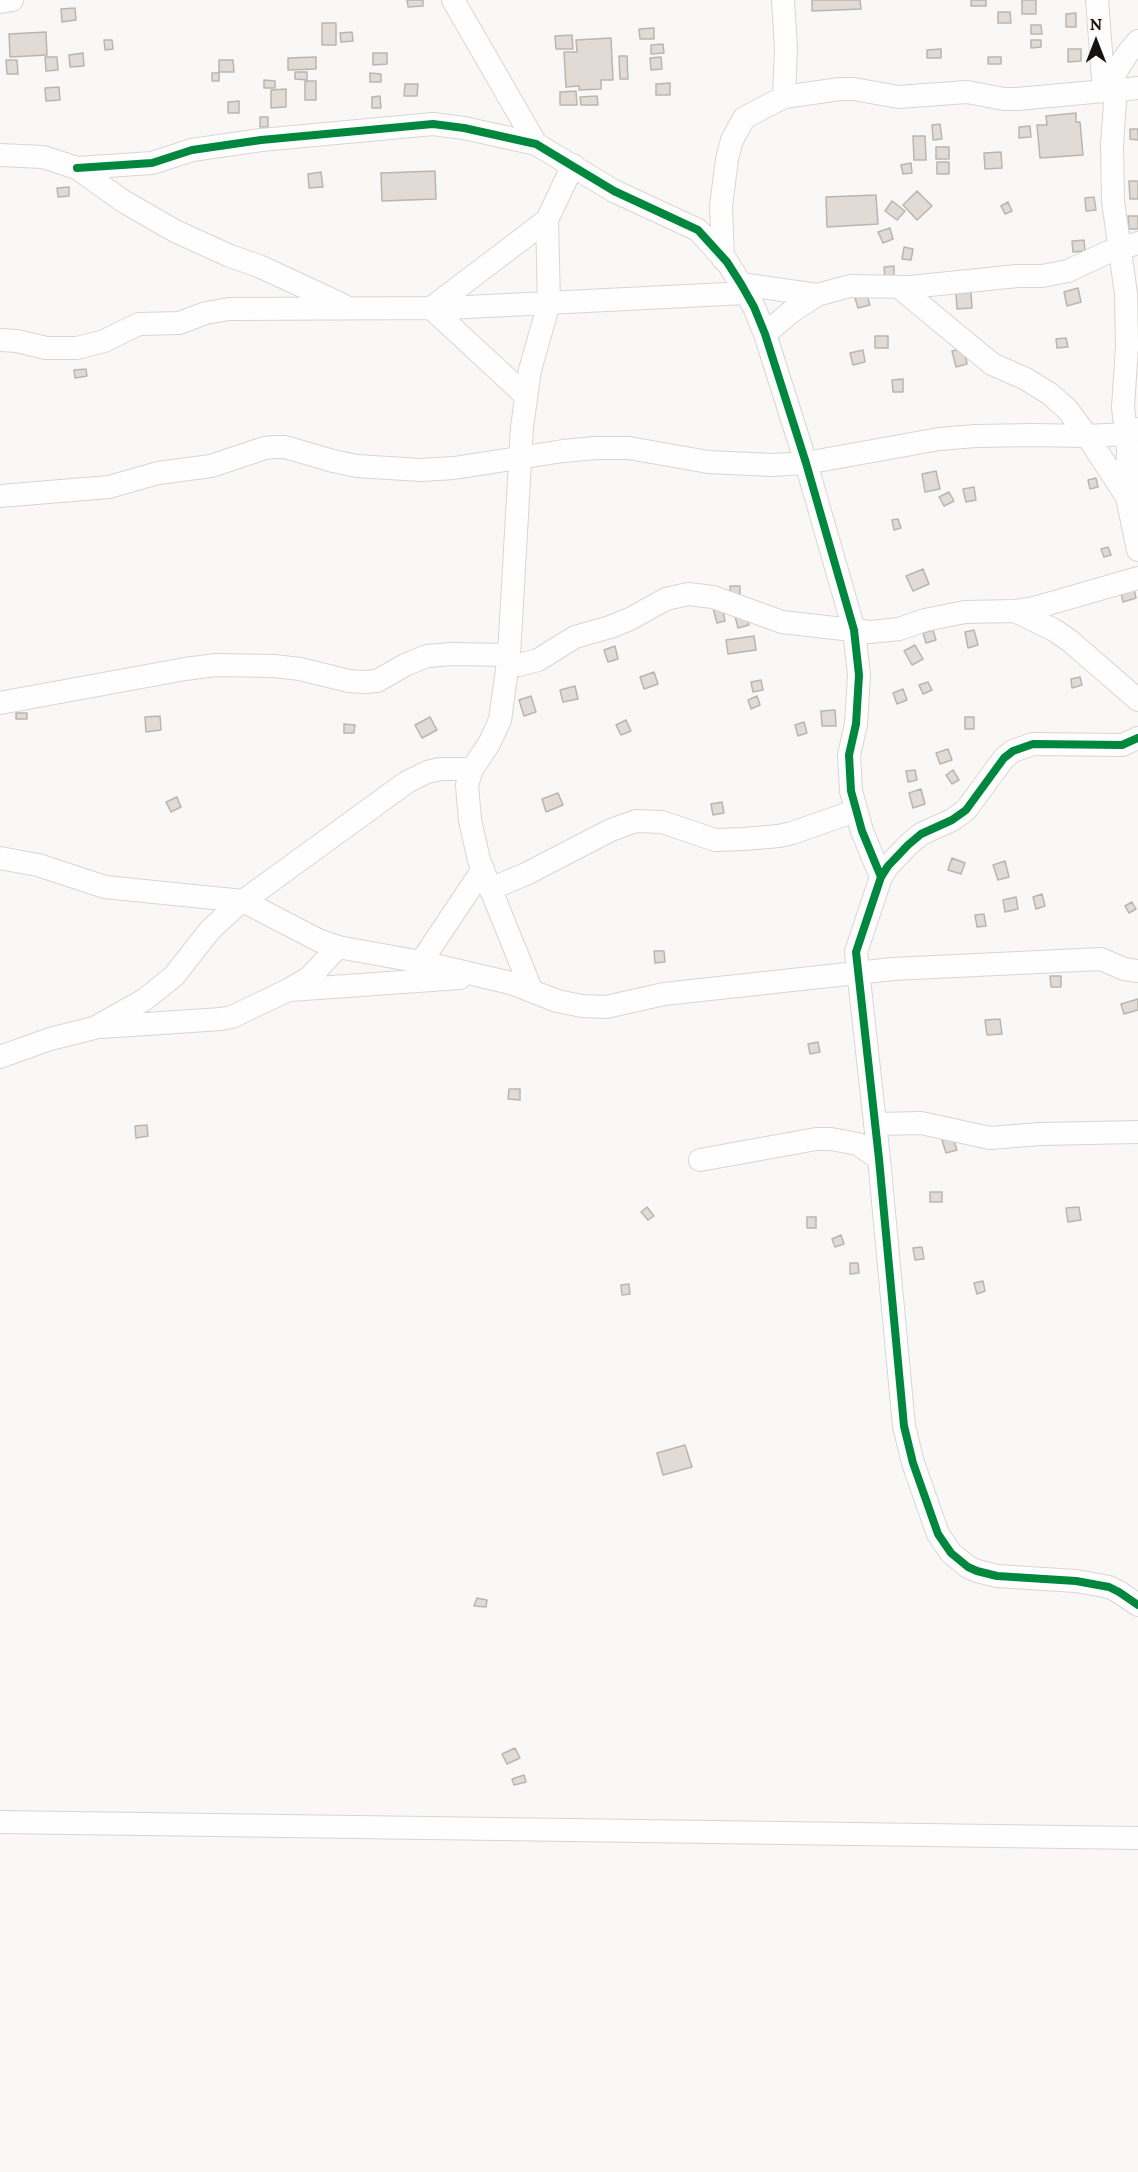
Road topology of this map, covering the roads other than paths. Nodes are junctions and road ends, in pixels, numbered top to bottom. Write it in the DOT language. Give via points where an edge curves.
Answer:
graph roads {
  1 [pos="12,0"];
  2 [pos="453,0"];
  3 [pos="783,0"];
  4 [pos="1097,0"];
  5 [pos="0,2"];
  6 [pos="1138,41"];
  7 [pos="1119,90"];
  8 [pos="784,97"];
  9 [pos="536,144"];
  10 [pos="0,155"];
  11 [pos="573,165"];
  12 [pos="76,168"];
  13 [pos="547,220"];
  14 [pos="1128,246"];
  15 [pos="723,258"];
  16 [pos="900,288"];
  17 [pos="744,289"];
  18 [pos="1126,294"];
  19 [pos="817,295"];
  20 [pos="549,303"];
  21 [pos="349,308"];
  22 [pos="431,308"];
  23 [pos="1138,316"];
  24 [pos="765,334"];
  25 [pos="0,340"];
  26 [pos="526,396"];
  27 [pos="1132,432"];
  28 [pos="1087,436"];
  29 [pos="522,456"];
  30 [pos="806,463"];
  31 [pos="0,496"];
  32 [pos="1127,497"];
  33 [pos="1138,550"];
  34 [pos="1138,578"];
  35 [pos="1015,611"];
  36 [pos="854,630"];
  37 [pos="508,660"];
  38 [pos="1138,700"];
  39 [pos="0,703"];
  40 [pos="1138,738"];
  41 [pos="472,769"];
  42 [pos="855,811"];
  43 [pos="0,858"];
  44 [pos="881,877"];
  45 [pos="487,879"];
  46 [pos="243,901"];
  47 [pos="338,947"];
  48 [pos="420,962"];
  49 [pos="1138,971"];
  50 [pos="860,972"];
  51 [pos="484,977"];
  52 [pos="531,989"];
  53 [pos="288,990"];
  54 [pos="94,1028"];
  55 [pos="0,1057"];
  56 [pos="875,1124"];
  57 [pos="1138,1132"];
  58 [pos="879,1159"];
  59 [pos="700,1160"];
  60 [pos="1138,1605"];
  61 [pos="0,1822"];
  62 [pos="1138,1838"];
  1 -- 5 [label="street"];
  2 -- 9 [label="street"];
  3 -- 8 [label="street"];
  4 -- 7 [label="street"];
  6 -- 7 [label="street" via="1127,54"];
  7 -- 8 [label="street" via="1017,99 967,92 898,97 854,90"];
  7 -- 14 [label="street" via="1111,169"];
  8 -- 15 [label="street" via="744,118 732,140 721,206"];
  9 -- 11 [label="street"];
  9 -- 12 [label="street" via="434,124 261,140 192,150 152,163"];
  10 -- 12 [label="street" via="43,157"];
  11 -- 13 [label="street"];
  11 -- 15 [label="street" via="614,191 698,230"];
  12 -- 21 [label="street" via="175,231"];
  13 -- 20 [label="street"];
  13 -- 22 [label="street"];
  14 -- 16 [label="street" via="1054,275"];
  14 -- 18 [label="street"];
  15 -- 17 [label="street"];
  16 -- 19 [label="street" via="850,286"];
  16 -- 28 [label="street" via="992,364 1050,394"];
  17 -- 19 [label="street"];
  17 -- 20 [label="street"];
  17 -- 24 [label="street"];
  18 -- 23 [label="street"];
  18 -- 27 [label="street" via="1123,407"];
  19 -- 24 [label="street"];
  20 -- 22 [label="street"];
  20 -- 26 [label="street"];
  21 -- 22 [label="street"];
  21 -- 25 [label="street" via="215,311 179,323 139,324 104,341 77,348 46,348"];
  22 -- 26 [label="street"];
  24 -- 30 [label="street"];
  26 -- 29 [label="street"];
  27 -- 28 [label="street"];
  27 -- 32 [label="street"];
  28 -- 30 [label="street" via="976,436"];
  28 -- 32 [label="street"];
  29 -- 30 [label="street" via="629,448 708,462"];
  29 -- 31 [label="street" via="454,468 389,469 341,463 275,447 211,466 158,473 94,490"];
  29 -- 37 [label="street"];
  30 -- 36 [label="street"];
  32 -- 33 [label="street"];
  34 -- 35 [label="street"];
  35 -- 36 [label="street" via="965,612 899,629"];
  35 -- 38 [label="street" via="1070,641"];
  36 -- 37 [label="street" via="782,622 713,597 688,594 666,599 630,619 575,637 538,660 519,665"];
  36 -- 42 [label="street" via="859,675 849,773"];
  37 -- 39 [label="street" via="452,654 427,656 377,681 364,682 282,667 216,666"];
  37 -- 41 [label="street" via="500,720"];
  40 -- 44 [label="street" via="1122,745 1033,744 1013,751 966,810 921,834"];
  41 -- 45 [label="street" via="467,794 474,840"];
  41 -- 46 [label="street" via="440,769 417,776"];
  42 -- 44 [label="street"];
  42 -- 45 [label="street" via="792,833 744,839 715,840 662,822 636,821 526,874"];
  43 -- 46 [label="street" via="125,890"];
  44 -- 50 [label="street" via="856,952"];
  45 -- 48 [label="street"];
  45 -- 52 [label="street"];
  46 -- 47 [label="street"];
  46 -- 54 [label="street" via="210,930 161,988"];
  47 -- 48 [label="street"];
  47 -- 53 [label="street" via="309,978"];
  48 -- 51 [label="street"];
  49 -- 50 [label="street" via="1095,959"];
  50 -- 52 [label="street" via="674,993 606,1007 569,1004"];
  50 -- 56 [label="street"];
  51 -- 52 [label="street"];
  51 -- 53 [label="street"];
  53 -- 54 [label="street" via="221,1019"];
  54 -- 55 [label="street"];
  56 -- 57 [label="street" via="921,1123 990,1138"];
  56 -- 58 [label="street"];
  58 -- 59 [label="street" via="858,1144 816,1139"];
  58 -- 60 [label="street" via="905,1434 943,1544 960,1562 977,1571 1109,1587"];
  61 -- 62 [label="street"];
}
